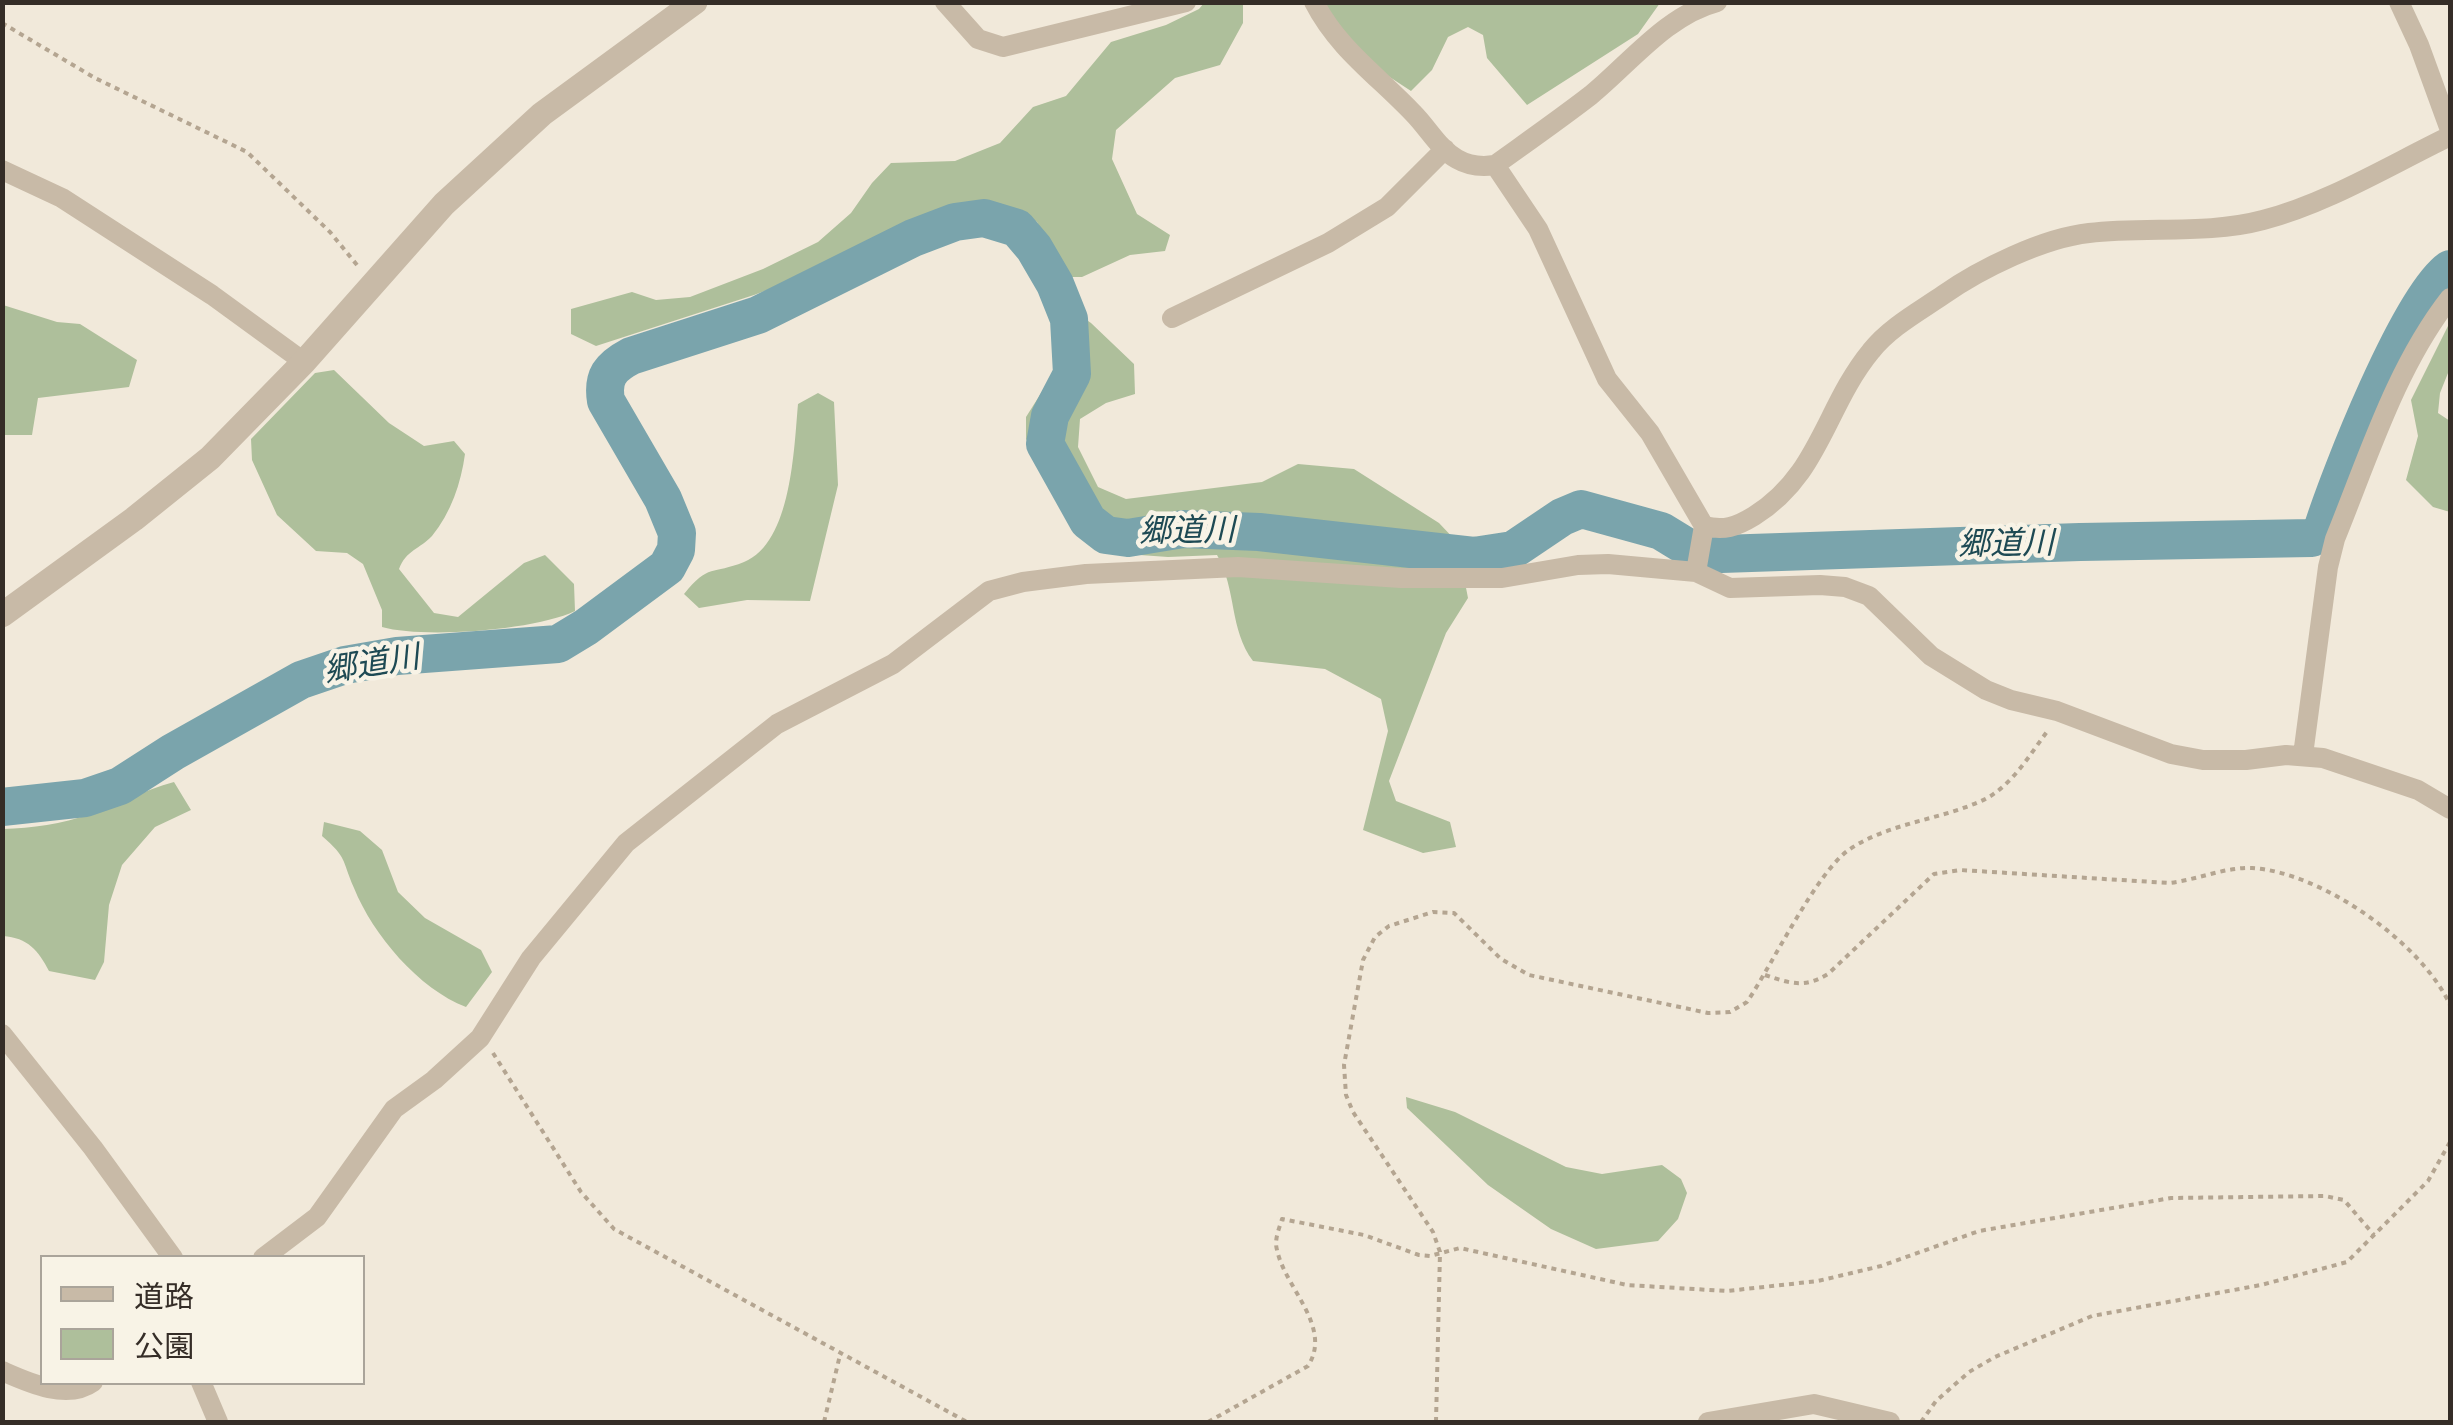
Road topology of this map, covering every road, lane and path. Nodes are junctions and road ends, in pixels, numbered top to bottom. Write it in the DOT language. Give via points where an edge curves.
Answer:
graph roads {
  1 [pos="696,2"];
  2 [pos="945,2"];
  3 [pos="1186,2"];
  4 [pos="1314,2"];
  5 [pos="1717,2"];
  6 [pos="2399,2"];
  7 [pos="2,23"];
  8 [pos="2450,133"];
  9 [pos="1444,149"];
  10 [pos="1495,165"];
  11 [pos="2,170"];
  12 [pos="370,288"];
  13 [pos="2450,298"];
  14 [pos="1172,318"];
  15 [pos="304,362"];
  16 [pos="1702,531"];
  17 [pos="1697,566"];
  18 [pos="2,615"];
  19 [pos="2057,711"];
  20 [pos="2303,755"];
  21 [pos="2450,808"];
  22 [pos="1765,975"];
  23 [pos="2450,1005"];
  24 [pos="2,1034"];
  25 [pos="480,1038"];
  26 [pos="2450,1142"];
  27 [pos="2374,1235"];
  28 [pos="1440,1252"];
  29 [pos="171,1255"];
  30 [pos="267,1255"];
  31 [pos="840,1355"];
  32 [pos="2,1371"];
  33 [pos="40,1385"];
  34 [pos="40,1385"];
  35 [pos="88,1385"];
  36 [pos="202,1385"];
  37 [pos="218,1422"];
  38 [pos="824,1422"];
  39 [pos="967,1422"];
  40 [pos="1208,1422"];
  41 [pos="1436,1422"];
  42 [pos="1708,1422"];
  43 [pos="1890,1422"];
  44 [pos="1921,1422"];
  1 -- 12 [label="street" via="542,114 444,204"];
  2 -- 3 [label="street" via="978,39 1003,47"];
  4 -- 9 [label="street" via="1356,61"];
  5 -- 10 [label="street" via="1671,25"];
  6 -- 8 [label="street"];
  7 -- 12 [label="path" via="95,78 247,152 330,232"];
  8 -- 16 [label="street" via="2263,220 2086,233 1960,283 1873,348 1792,486 1737,526"];
  9 -- 10 [label="street" via="1480,167"];
  9 -- 14 [label="street" via="1387,207"];
  10 -- 16 [label="street" via="1538,228 1606,379 1650,432"];
  11 -- 15 [label="street" via="62,198"];
  12 -- 15 [label="street"];
  13 -- 20 [label="street" via="2408,366 2335,538"];
  15 -- 18 [label="street" via="210,458"];
  16 -- 17 [label="street"];
  17 -- 19 [label="street" via="1730,588 1820,584 1868,596 1931,656 1986,690"];
  17 -- 25 [label="street" via="1578,565 1502,578 1238,567 1086,574 989,591 894,664 777,724 626,843 531,958"];
  19 -- 20 [label="street" via="2134,743 2203,760"];
  19 -- 22 [label="path" via="2010,780 1983,800 1847,851 1828,870"];
  20 -- 21 [label="street" via="2418,790"];
  22 -- 23 [label="path" via="1810,985 1934,874 2169,883 2252,868 2289,876 2365,914 2411,952"];
  22 -- 28 [label="path" via="1747,1002 1708,1014 1528,975 1454,913 1433,912 1374,937 1344,1064 1346,1095"];
  24 -- 29 [label="street"];
  25 -- 30 [label="street" via="394,1109 317,1217"];
  25 -- 31 [label="path" via="614,1229"];
  26 -- 27 [label="path" via="2428,1180"];
  27 -- 28 [label="path" via="2344,1200 2325,1196 2171,1198 1978,1231 1818,1281 1726,1291 1627,1285 1476,1250"];
  27 -- 44 [label="path" via="2348,1262 2322,1271 2092,1316 1970,1372"];
  28 -- 40 [label="path" via="1419,1255 1364,1235 1282,1220 1276,1250 1317,1340 1315,1355 1308,1366"];
  28 -- 41 [label="path"];
  31 -- 38 [label="path"];
  31 -- 39 [label="path"];
  32 -- 34 [label="street"];
  33 -- 35 [label="street"];
  36 -- 37 [label="street"];
  42 -- 43 [label="street" via="1814,1404"];
}
